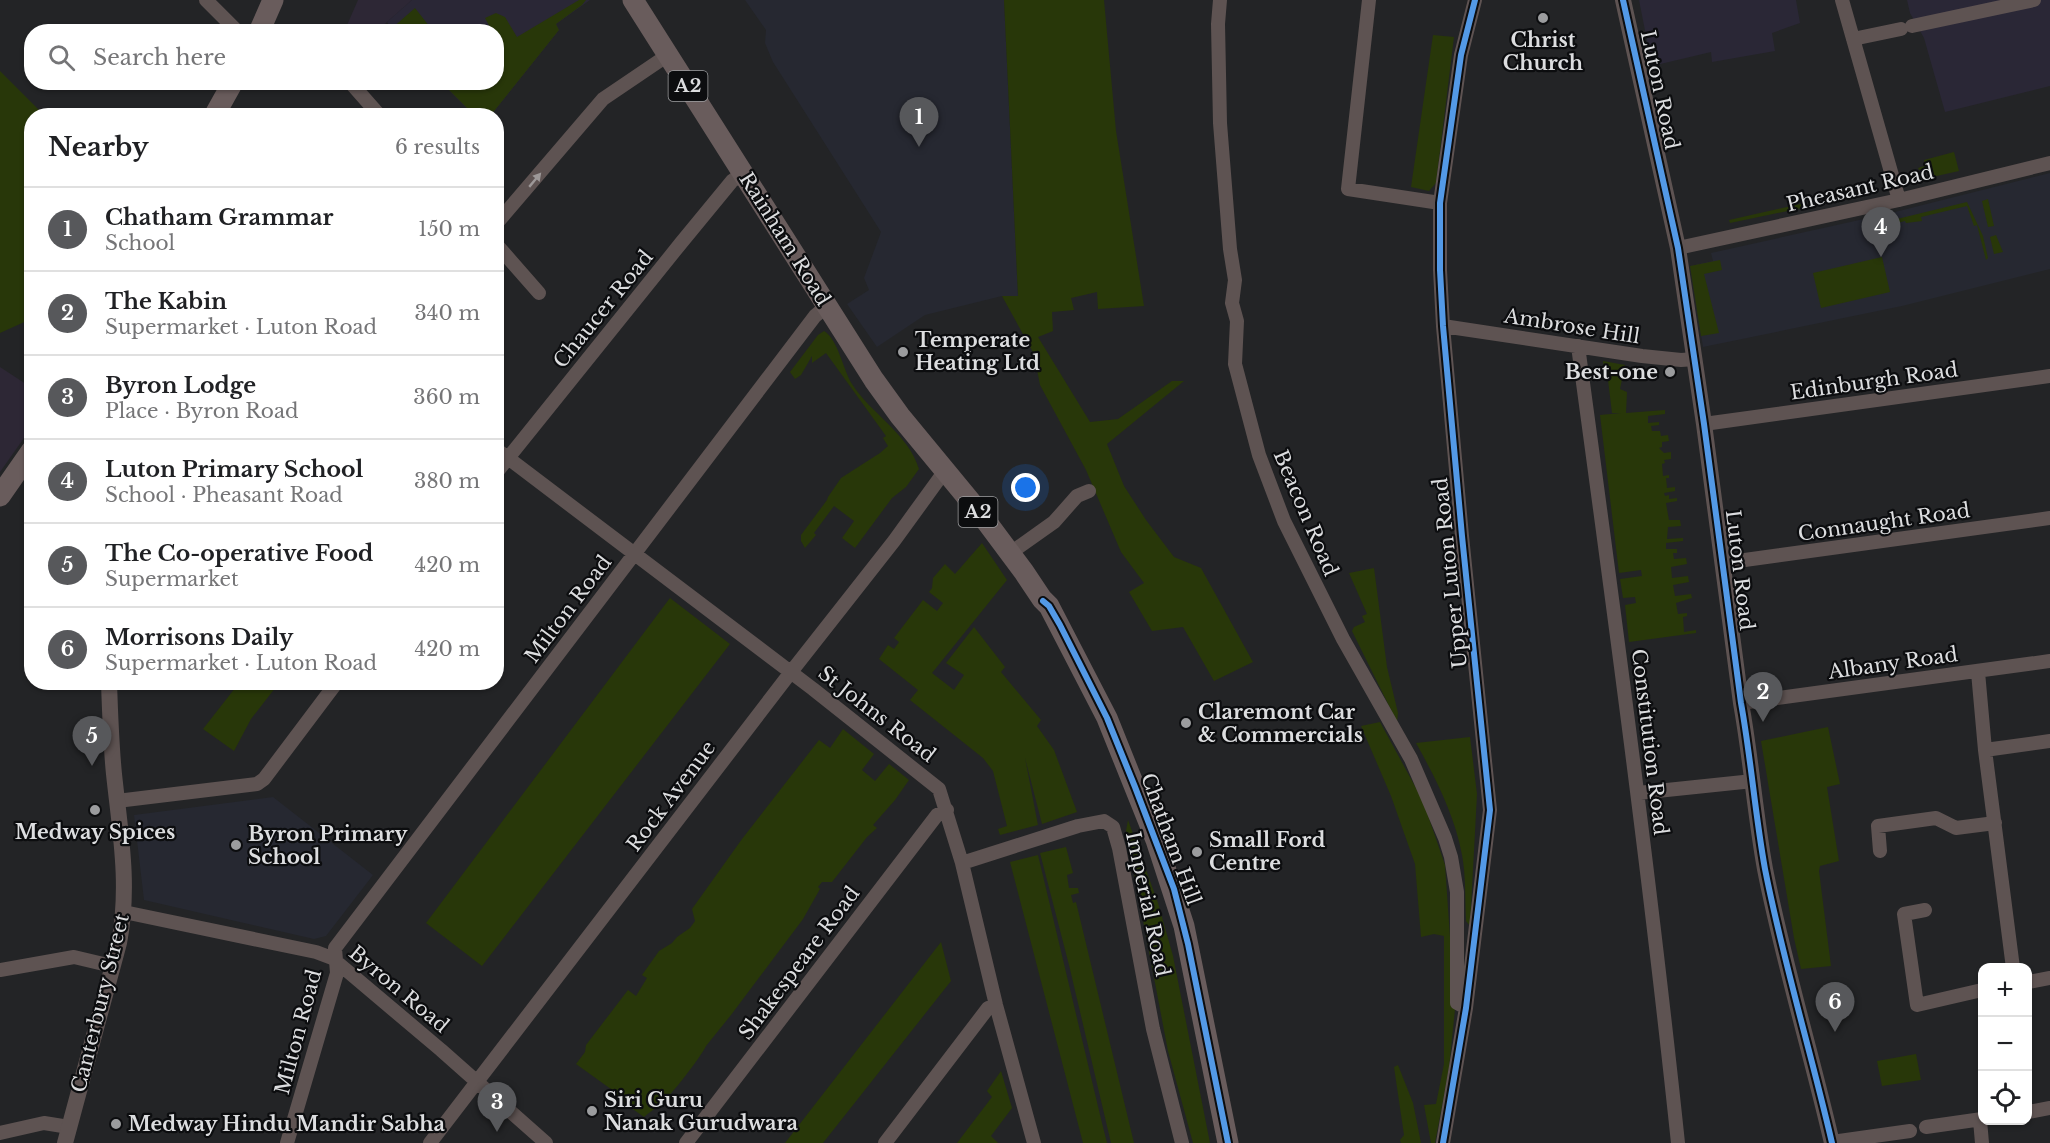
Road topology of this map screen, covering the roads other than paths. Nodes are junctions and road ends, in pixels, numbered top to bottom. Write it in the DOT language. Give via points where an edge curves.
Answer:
graph roads {
  1 [pos="206,0"];
  2 [pos="273,0"];
  3 [pos="633,0"];
  4 [pos="1220,0"];
  5 [pos="1369,0"];
  6 [pos="1475,0"];
  7 [pos="1623,0"];
  8 [pos="1842,0"];
  9 [pos="2034,0"];
  10 [pos="230,24"];
  11 [pos="264,24"];
  12 [pos="1853,39"];
  13 [pos="668,55"];
  14 [pos="229,90"];
  15 [pos="357,90"];
  16 [pos="218,108"];
  17 [pos="373,108"];
  18 [pos="2050,163"];
  19 [pos="743,173"];
  20 [pos="1899,200"];
  21 [pos="1440,203"];
  22 [pos="504,215"];
  23 [pos="1678,249"];
  24 [pos="504,253"];
  25 [pos="539,293"];
  26 [pos="827,306"];
  27 [pos="1443,326"];
  28 [pos="1578,346"];
  29 [pos="1695,359"];
  30 [pos="2050,376"];
  31 [pos="1704,424"];
  32 [pos="504,452"];
  33 [pos="504,455"];
  34 [pos="24,462"];
  35 [pos="944,472"];
  36 [pos="1089,491"];
  37 [pos="0,496"];
  38 [pos="2050,519"];
  39 [pos="635,553"];
  40 [pos="1009,554"];
  41 [pos="1723,563"];
  42 [pos="2050,661"];
  43 [pos="791,672"];
  44 [pos="1978,672"];
  45 [pos="109,690"];
  46 [pos="331,690"];
  47 [pos="1741,703"];
  48 [pos="2050,741"];
  49 [pos="1986,750"];
  50 [pos="1753,781"];
  51 [pos="1638,793"];
  52 [pos="117,801"];
  53 [pos="947,810"];
  54 [pos="1995,823"];
  55 [pos="1880,852"];
  56 [pos="962,863"];
  57 [pos="1925,910"];
  58 [pos="124,912"];
  59 [pos="336,960"];
  60 [pos="2012,963"];
  61 [pos="112,966"];
  62 [pos="0,970"];
  63 [pos="2050,978"];
  64 [pos="2032,980"];
  65 [pos="1978,991"];
  66 [pos="996,1005"];
  67 [pos="1466,1008"];
  68 [pos="477,1082"];
  69 [pos="2050,1108"];
  70 [pos="2032,1111"];
  71 [pos="1978,1119"];
  72 [pos="1981,1125"];
  73 [pos="1926,1127"];
  74 [pos="1910,1131"];
  75 [pos="0,1133"];
  76 [pos="67,1135"];
  77 [pos="287,1143"];
  78 [pos="430,1143"];
  79 [pos="546,1143"];
  80 [pos="686,1143"];
  81 [pos="885,1143"];
  82 [pos="1034,1143"];
  83 [pos="1182,1143"];
  84 [pos="1228,1143"];
  85 [pos="1443,1143"];
  86 [pos="1678,1143"];
  87 [pos="1832,1143"];
  88 [pos="1982,1143"];
  1 -- 10 [label="street"];
  2 -- 11 [label="main road"];
  3 -- 13 [label="main road, Rainham Road / A2"];
  4 -- 67 [label="street, Beacon Road" via="1220,123 1235,280 1232,303 1237,321 1236,364 1259,455 1284,521 1343,639 1410,759 1445,838 1457,892 1457,1001"];
  5 -- 21 [label="street" via="1348,189"];
  6 -- 21 [label="street, Upper Luton Road" via="1461,55"];
  7 -- 23 [label="street, Luton Road"];
  8 -- 12 [label="street"];
  9 -- 12 [label="street"];
  12 -- 20 [label="street"];
  13 -- 19 [label="main road, Rainham Road / A2"];
  22 -- 13 [label="street, one-way" via="603,99"];
  14 -- 16 [label="main road"];
  15 -- 17 [label="street"];
  18 -- 20 [label="street, Pheasant Road"];
  19 -- 26 [label="main road, Rainham Road / A2"];
  19 -- 32 [label="street, Chaucer Road" via="732,181"];
  20 -- 23 [label="street, Pheasant Road"];
  21 -- 27 [label="street, Upper Luton Road"];
  23 -- 29 [label="street, Luton Road"];
  24 -- 25 [label="street"];
  26 -- 35 [label="main road, Rainham Road / A2" via="891,405"];
  26 -- 39 [label="street, Milton Road" via="815,316"];
  27 -- 28 [label="street, Ambrose Hill"];
  27 -- 67 [label="street, Upper Luton Road" via="1490,810"];
  28 -- 29 [label="street, Ambrose Hill"];
  28 -- 51 [label="street, Constitution Road"];
  29 -- 31 [label="street, Luton Road"];
  30 -- 31 [label="street, Edinburgh Road"];
  31 -- 41 [label="street, Luton Road"];
  33 -- 39 [label="street, St Johns Road"];
  34 -- 37 [label="main road"];
  35 -- 40 [label="main road, Chatham Hill / A2"];
  35 -- 43 [label="street, Rock Avenue"];
  36 -- 40 [label="street" via="1077,496 1055,521"];
  38 -- 41 [label="street, Connaught Road"];
  39 -- 43 [label="street, St Johns Road"];
  39 -- 59 [label="street, Milton Road" via="336,946"];
  40 -- 84 [label="main road, Chatham Hill / A2" via="1049,606 1078,659 1116,738 1165,865 1186,935"];
  41 -- 47 [label="street, Luton Road"];
  42 -- 44 [label="street, Albany Road"];
  43 -- 53 [label="street, St Johns Road" via="934,783"];
  43 -- 68 [label="street, Rock Avenue"];
  44 -- 47 [label="street, Albany Road"];
  44 -- 49 [label="street"];
  45 -- 52 [label="street, Canterbury Street"];
  46 -- 52 [label="street" via="257,784"];
  47 -- 50 [label="street, Luton Road"];
  48 -- 49 [label="street"];
  49 -- 54 [label="street"];
  50 -- 51 [label="street"];
  50 -- 87 [label="street, Luton Road" via="1778,929"];
  51 -- 86 [label="street, Constitution Road"];
  52 -- 58 [label="street, Canterbury Street" via="125,878"];
  53 -- 56 [label="street, St Johns Road"];
  53 -- 80 [label="street, Shakespeare Road" via="937,815"];
  54 -- 55 [label="street" via="1956,828 1936,818 1878,826"];
  54 -- 60 [label="street"];
  56 -- 66 [label="street, St Johns Road"];
  56 -- 83 [label="street, Imperial Road" via="1078,826 1106,821 1113,827 1153,1029"];
  57 -- 65 [label="street" via="1904,914 1917,1005"];
  58 -- 59 [label="street, Byron Road" via="316,952"];
  58 -- 61 [label="street, Canterbury Street"];
  59 -- 68 [label="street, Byron Road"];
  59 -- 77 [label="street, Milton Road" via="337,973"];
  61 -- 62 [label="street" via="74,957"];
  61 -- 76 [label="street, Canterbury Street"];
  63 -- 64 [label="street"];
  66 -- 81 [label="street" via="988,1008"];
  66 -- 82 [label="street, St Johns Road"];
  67 -- 85 [label="street, Upper Luton Road"];
  68 -- 78 [label="street, Rock Avenue"];
  68 -- 79 [label="street, Byron Road"];
  69 -- 70 [label="street"];
  71 -- 73 [label="street"];
  72 -- 88 [label="street"];
  74 -- 87 [label="street"];
  75 -- 76 [label="street" via="55,1124"];
}
